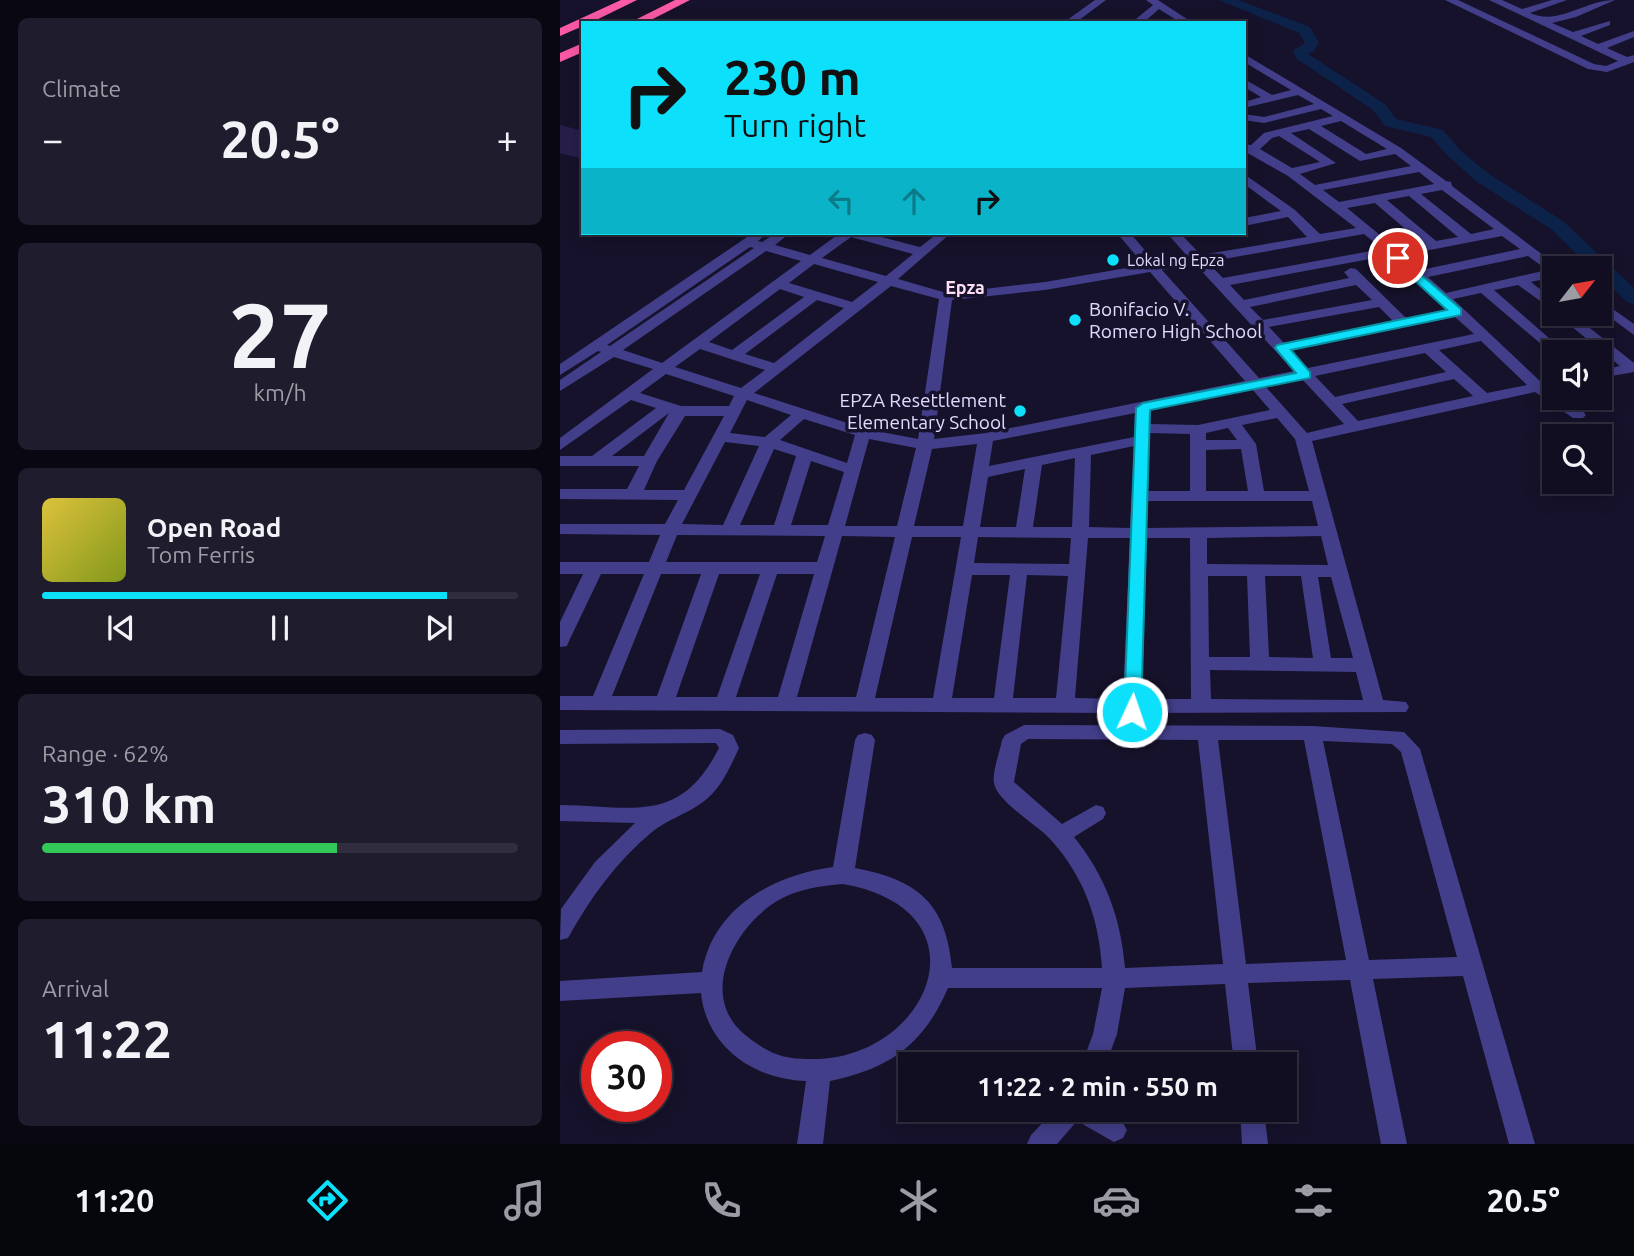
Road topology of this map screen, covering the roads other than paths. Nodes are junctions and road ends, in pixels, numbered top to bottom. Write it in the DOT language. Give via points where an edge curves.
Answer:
graph roads {
  1 [pos="631,0"];
  2 [pos="684,0"];
  3 [pos="1101,0"];
  4 [pos="1115,0"];
  5 [pos="1450,0"];
  6 [pos="1562,0"];
  7 [pos="1609,0"];
  8 [pos="1498,1"];
  9 [pos="1155,3"];
  10 [pos="1521,12"];
  11 [pos="584,21"];
  12 [pos="639,21"];
  13 [pos="1071,21"];
  14 [pos="1086,21"];
  15 [pos="1143,21"];
  16 [pos="1185,21"];
  17 [pos="1542,22"];
  18 [pos="581,23"];
  19 [pos="1606,23"];
  20 [pos="560,32"];
  21 [pos="1634,34"];
  22 [pos="1572,36"];
  23 [pos="1599,47"];
  24 [pos="581,48"];
  25 [pos="560,58"];
  26 [pos="1246,58"];
  27 [pos="1630,59"];
  28 [pos="1260,66"];
  29 [pos="1246,70"];
  30 [pos="1246,85"];
  31 [pos="1300,91"];
  32 [pos="1271,99"];
  33 [pos="1246,105"];
  34 [pos="1323,105"];
  35 [pos="1246,117"];
  36 [pos="1344,117"];
  37 [pos="1264,120"];
  38 [pos="1313,126"];
  39 [pos="1279,134"];
  40 [pos="1249,148"];
  41 [pos="1397,150"];
  42 [pos="1364,158"];
  43 [pos="1330,163"];
  44 [pos="1422,168"];
  45 [pos="1293,173"];
  46 [pos="1246,179"];
  47 [pos="1447,185"];
  48 [pos="1316,188"];
  49 [pos="1412,192"];
  50 [pos="1378,199"];
  51 [pos="1338,206"];
  52 [pos="1291,213"];
  53 [pos="1247,219"];
  54 [pos="1367,230"];
  55 [pos="1505,231"];
  56 [pos="847,235"];
  57 [pos="869,235"];
  58 [pos="942,235"];
  59 [pos="1125,235"];
  60 [pos="1180,235"];
  61 [pos="888,237"];
  62 [pos="1315,238"];
  63 [pos="764,239"];
  64 [pos="1469,239"];
  65 [pos="1434,246"];
  66 [pos="922,251"];
  67 [pos="1531,251"];
  68 [pos="1390,253"];
  69 [pos="816,257"];
  70 [pos="1198,258"];
  71 [pos="1340,261"];
  72 [pos="1542,261"];
  73 [pos="1152,266"];
  74 [pos="1417,275"];
  75 [pos="1542,275"];
  76 [pos="891,279"];
  77 [pos="1359,280"];
  78 [pos="1521,281"];
  79 [pos="1220,283"];
  80 [pos="777,285"];
  81 [pos="1484,289"];
  82 [pos="955,294"];
  83 [pos="814,296"];
  84 [pos="1441,298"];
  85 [pos="1542,298"];
  86 [pos="1382,302"];
  87 [pos="1240,305"];
  88 [pos="854,307"];
  89 [pos="1457,312"];
  90 [pos="1612,314"];
  91 [pos="1403,323"];
  92 [pos="1260,325"];
  93 [pos="1579,326"];
  94 [pos="1634,331"];
  95 [pos="1484,336"];
  96 [pos="1544,340"];
  97 [pos="697,343"];
  98 [pos="596,346"];
  99 [pos="1282,348"];
  100 [pos="1429,348"];
  101 [pos="613,351"];
  102 [pos="734,355"];
  103 [pos="661,368"];
  104 [pos="774,368"];
  105 [pos="1632,368"];
  106 [pos="560,371"];
  107 [pos="1612,372"];
  108 [pos="1456,374"];
  109 [pos="1305,375"];
  110 [pos="1542,382"];
  111 [pos="1258,384"];
  112 [pos="1542,386"];
  113 [pos="560,387"];
  114 [pos="627,394"];
  115 [pos="743,394"];
  116 [pos="1484,398"];
  117 [pos="1332,402"];
  118 [pos="1143,408"];
  119 [pos="673,409"];
  120 [pos="1571,410"];
  121 [pos="735,411"];
  122 [pos="1282,412"];
  123 [pos="802,413"];
  124 [pos="1578,415"];
  125 [pos="1232,423"];
  126 [pos="1354,426"];
  127 [pos="863,433"];
  128 [pos="1141,434"];
  129 [pos="720,437"];
  130 [pos="1198,437"];
  131 [pos="986,438"];
  132 [pos="1303,438"];
  133 [pos="769,442"];
  134 [pos="1248,444"];
  135 [pos="560,445"];
  136 [pos="925,445"];
  137 [pos="1083,452"];
  138 [pos="805,454"];
  139 [pos="596,460"];
  140 [pos="560,461"];
  141 [pos="649,461"];
  142 [pos="1034,463"];
  143 [pos="852,470"];
  144 [pos="981,474"];
  145 [pos="634,493"];
  146 [pos="560,494"];
  147 [pos="688,495"];
  148 [pos="1139,496"];
  149 [pos="1198,496"];
  150 [pos="1317,496"];
  151 [pos="1257,497"];
  152 [pos="560,529"];
  153 [pos="671,529"];
  154 [pos="729,530"];
  155 [pos="780,530"];
  156 [pos="835,531"];
  157 [pos="904,531"];
  158 [pos="1327,531"];
  159 [pos="970,532"];
  160 [pos="1024,533"];
  161 [pos="1080,533"];
  162 [pos="1138,533"];
  163 [pos="1198,533"];
  164 [pos="560,568"];
  165 [pos="595,568"];
  166 [pos="655,568"];
  167 [pos="712,568"];
  168 [pos="824,568"];
  169 [pos="770,569"];
  170 [pos="964,569"];
  171 [pos="1019,569"];
  172 [pos="1076,570"];
  173 [pos="1200,570"];
  174 [pos="1256,571"];
  175 [pos="1339,571"];
  176 [pos="1309,572"];
  177 [pos="560,642"];
  178 [pos="1200,663"];
  179 [pos="1260,663"];
  180 [pos="1323,664"];
  181 [pos="1363,665"];
  182 [pos="560,703"];
  183 [pos="664,703"];
  184 [pos="724,703"];
  185 [pos="786,703"];
  186 [pos="599,704"];
  187 [pos="864,704"];
  188 [pos="941,705"];
  189 [pos="1003,705"];
  190 [pos="1066,706"];
  191 [pos="1201,706"];
  192 [pos="1375,707"];
  193 [pos="1399,707"];
  194 [pos="1133,709"];
  195 [pos="1207,732"];
  196 [pos="1312,733"];
  197 [pos="560,737"];
  198 [pos="865,740"];
  199 [pos="560,813"];
  200 [pos="1096,813"];
  201 [pos="659,815"];
  202 [pos="1060,835"];
  203 [pos="843,875"];
  204 [pos="567,903"];
  205 [pos="560,931"];
  206 [pos="1472,966"];
  207 [pos="1359,968"];
  208 [pos="1236,972"];
  209 [pos="941,978"];
  210 [pos="1113,978"];
  211 [pos="711,982"];
  212 [pos="560,991"];
  213 [pos="1099,1052"];
  214 [pos="1245,1052"];
  215 [pos="819,1072"];
  216 [pos="1060,1122"];
  217 [pos="1102,1122"];
  218 [pos="1253,1122"];
  219 [pos="1114,1129"];
  220 [pos="810,1144"];
  221 [pos="1040,1144"];
  222 [pos="1255,1144"];
  223 [pos="1394,1144"];
  224 [pos="1522,1144"];
  1 -- 11 [label="highway"];
  2 -- 12 [label="highway"];
  3 -- 13 [label="street"];
  4 -- 14 [label="street"];
  5 -- 27 [label="street" via="1592,67 1607,69"];
  6 -- 10 [label="street"];
  7 -- 17 [label="street"];
  8 -- 10 [label="street"];
  9 -- 15 [label="street"];
  9 -- 16 [label="street"];
  10 -- 17 [label="street"];
  17 -- 22 [label="street"];
  18 -- 20 [label="highway"];
  19 -- 22 [label="street"];
  21 -- 23 [label="street"];
  22 -- 23 [label="street"];
  23 -- 27 [label="street"];
  24 -- 25 [label="highway"];
  26 -- 28 [label="street"];
  28 -- 29 [label="street"];
  28 -- 31 [label="street"];
  30 -- 32 [label="street"];
  31 -- 32 [label="street"];
  31 -- 34 [label="street"];
  32 -- 33 [label="street"];
  34 -- 36 [label="street"];
  34 -- 37 [label="street"];
  35 -- 37 [label="street"];
  36 -- 38 [label="street"];
  36 -- 41 [label="street"];
  37 -- 39 [label="street" via="1267,128"];
  38 -- 39 [label="street"];
  38 -- 42 [label="street"];
  39 -- 40 [label="street" via="1266,136"];
  39 -- 43 [label="street"];
  40 -- 45 [label="street"];
  41 -- 42 [label="street"];
  41 -- 44 [label="street"];
  42 -- 43 [label="street"];
  43 -- 45 [label="street"];
  44 -- 47 [label="street"];
  44 -- 48 [label="street"];
  45 -- 48 [label="street"];
  46 -- 52 [label="street"];
  47 -- 49 [label="street"];
  47 -- 55 [label="street"];
  48 -- 51 [label="street"];
  49 -- 50 [label="street"];
  49 -- 64 [label="street"];
  50 -- 51 [label="street"];
  50 -- 65 [label="street"];
  51 -- 54 [label="street"];
  52 -- 53 [label="street"];
  52 -- 62 [label="street"];
  54 -- 62 [label="street"];
  54 -- 68 [label="street"];
  55 -- 64 [label="street"];
  55 -- 67 [label="street"];
  56 -- 69 [label="street"];
  57 -- 61 [label="street"];
  58 -- 66 [label="street"];
  59 -- 73 [label="street"];
  60 -- 70 [label="street"];
  61 -- 66 [label="street"];
  62 -- 70 [label="street"];
  63 -- 69 [label="street"];
  63 -- 98 [label="street"];
  63 -- 101 [label="street"];
  64 -- 65 [label="street"];
  65 -- 68 [label="street"];
  66 -- 76 [label="street"];
  67 -- 72 [label="street"];
  67 -- 74 [label="street"];
  68 -- 71 [label="street"];
  68 -- 74 [label="street"];
  69 -- 76 [label="street"];
  69 -- 80 [label="street"];
  70 -- 73 [label="street"];
  70 -- 79 [label="street"];
  71 -- 77 [label="street"];
  71 -- 79 [label="street"];
  73 -- 82 [label="street" via="1045,286"];
  73 -- 111 [label="street"];
  74 -- 84 [label="street"];
  75 -- 78 [label="street"];
  76 -- 82 [label="street"];
  76 -- 88 [label="street"];
  77 -- 86 [label="street"];
  77 -- 87 [label="street"];
  78 -- 81 [label="street"];
  78 -- 85 [label="street"];
  79 -- 87 [label="street"];
  80 -- 83 [label="street"];
  80 -- 97 [label="street"];
  81 -- 84 [label="street"];
  81 -- 96 [label="street"];
  82 -- 136 [label="street"];
  83 -- 88 [label="street"];
  83 -- 102 [label="street"];
  84 -- 89 [label="street"];
  86 -- 91 [label="street"];
  86 -- 92 [label="street"];
  87 -- 92 [label="street"];
  88 -- 104 [label="street"];
  89 -- 91 [label="street"];
  89 -- 95 [label="street"];
  90 -- 94 [label="street"];
  91 -- 99 [label="street"];
  92 -- 99 [label="street"];
  93 -- 105 [label="street"];
  95 -- 100 [label="street"];
  95 -- 110 [label="street"];
  97 -- 102 [label="street"];
  97 -- 103 [label="street"];
  98 -- 101 [label="street"];
  98 -- 106 [label="street"];
  99 -- 109 [label="street"];
  100 -- 108 [label="street"];
  100 -- 109 [label="street"];
  101 -- 103 [label="street"];
  101 -- 113 [label="street"];
  102 -- 104 [label="street"];
  103 -- 114 [label="street"];
  103 -- 115 [label="street"];
  104 -- 115 [label="street"];
  105 -- 107 [label="street"];
  108 -- 116 [label="street"];
  108 -- 117 [label="street"];
  109 -- 111 [label="street"];
  109 -- 117 [label="street"];
  111 -- 118 [label="street"];
  111 -- 122 [label="street"];
  112 -- 116 [label="street"];
  114 -- 119 [label="street"];
  114 -- 135 [label="street"];
  115 -- 121 [label="street"];
  115 -- 123 [label="street"];
  116 -- 126 [label="street"];
  117 -- 126 [label="street"];
  118 -- 128 [label="street"];
  118 -- 131 [label="street"];
  119 -- 121 [label="street"];
  119 -- 139 [label="street"];
  119 -- 141 [label="street"];
  120 -- 124 [label="street"];
  121 -- 129 [label="street"];
  122 -- 125 [label="street"];
  122 -- 132 [label="street"];
  123 -- 127 [label="street"];
  123 -- 133 [label="street"];
  125 -- 130 [label="street"];
  125 -- 134 [label="street"];
  126 -- 132 [label="street"];
  127 -- 136 [label="street"];
  127 -- 143 [label="street"];
  128 -- 130 [label="street"];
  128 -- 137 [label="street"];
  128 -- 148 [label="street"];
  129 -- 133 [label="street"];
  129 -- 147 [label="street"];
  130 -- 134 [label="street"];
  130 -- 149 [label="street"];
  131 -- 136 [label="street"];
  131 -- 144 [label="street"];
  132 -- 150 [label="street"];
  133 -- 138 [label="street"];
  133 -- 154 [label="street"];
  134 -- 151 [label="street"];
  136 -- 157 [label="street"];
  137 -- 142 [label="street"];
  137 -- 161 [label="street"];
  138 -- 143 [label="street"];
  138 -- 155 [label="street"];
  139 -- 140 [label="street"];
  139 -- 141 [label="street"];
  141 -- 145 [label="street"];
  142 -- 144 [label="street"];
  142 -- 160 [label="street"];
  143 -- 156 [label="street"];
  144 -- 159 [label="street"];
  145 -- 146 [label="street"];
  145 -- 147 [label="street"];
  147 -- 153 [label="street"];
  148 -- 149 [label="street"];
  148 -- 162 [label="street"];
  149 -- 151 [label="street"];
  150 -- 151 [label="street"];
  150 -- 158 [label="street"];
  152 -- 153 [label="street"];
  153 -- 154 [label="street"];
  153 -- 166 [label="street"];
  154 -- 155 [label="street"];
  155 -- 156 [label="street"];
  156 -- 157 [label="street"];
  156 -- 168 [label="street"];
  157 -- 159 [label="street"];
  157 -- 187 [label="street"];
  158 -- 163 [label="street"];
  158 -- 175 [label="street"];
  159 -- 160 [label="street"];
  159 -- 170 [label="street"];
  160 -- 161 [label="street"];
  161 -- 162 [label="street"];
  161 -- 172 [label="street"];
  162 -- 163 [label="street"];
  162 -- 194 [label="street"];
  163 -- 173 [label="street"];
  164 -- 165 [label="street"];
  165 -- 166 [label="street"];
  165 -- 177 [label="street"];
  166 -- 167 [label="street"];
  166 -- 186 [label="street"];
  167 -- 169 [label="street"];
  167 -- 183 [label="street"];
  168 -- 169 [label="street"];
  168 -- 185 [label="street"];
  169 -- 184 [label="street"];
  170 -- 171 [label="street"];
  170 -- 188 [label="street"];
  171 -- 172 [label="street"];
  171 -- 189 [label="street"];
  172 -- 190 [label="street"];
  173 -- 174 [label="street"];
  173 -- 178 [label="street"];
  174 -- 176 [label="street"];
  174 -- 179 [label="street"];
  175 -- 176 [label="street"];
  175 -- 181 [label="street"];
  176 -- 180 [label="street"];
  178 -- 179 [label="street"];
  178 -- 191 [label="street"];
  179 -- 180 [label="street"];
  180 -- 181 [label="street"];
  181 -- 192 [label="street"];
  182 -- 186 [label="street"];
  183 -- 184 [label="street"];
  183 -- 186 [label="street"];
  184 -- 185 [label="street"];
  185 -- 187 [label="street"];
  187 -- 188 [label="street"];
  188 -- 189 [label="street"];
  189 -- 190 [label="street"];
  190 -- 194 [label="street"];
  191 -- 192 [label="street"];
  191 -- 194 [label="street"];
  192 -- 193 [label="street"];
  195 -- 196 [label="street"];
  195 -- 202 [label="street" via="1016,735 1009,745 1004,782"];
  195 -- 208 [label="street"];
  196 -- 206 [label="street" via="1397,737 1410,749"];
  196 -- 207 [label="street"];
  197 -- 201 [label="street" via="720,736 726,740 729,748 709,786 689,802"];
  198 -- 203 [label="street"];
  199 -- 201 [label="street"];
  200 -- 202 [label="street"];
  201 -- 204 [label="street"];
  202 -- 210 [label="street" via="1090,875 1108,915"];
  203 -- 209 [label="street" via="876,880 900,890 923,911 938,937"];
  203 -- 211 [label="street" via="802,881 766,897 738,919 717,952"];
  204 -- 205 [label="street"];
  206 -- 207 [label="street"];
  206 -- 224 [label="street"];
  207 -- 208 [label="street"];
  207 -- 223 [label="street"];
  208 -- 210 [label="street"];
  208 -- 214 [label="street"];
  209 -- 210 [label="street"];
  209 -- 215 [label="street" via="930,1005 896,1044 866,1061"];
  210 -- 213 [label="street" via="1112,1005"];
  211 -- 212 [label="street"];
  211 -- 215 [label="street" via="713,1008 727,1036 752,1057 792,1071"];
  215 -- 220 [label="street"];
  216 -- 221 [label="street"];
  217 -- 219 [label="street"];
  218 -- 222 [label="street"];
}
